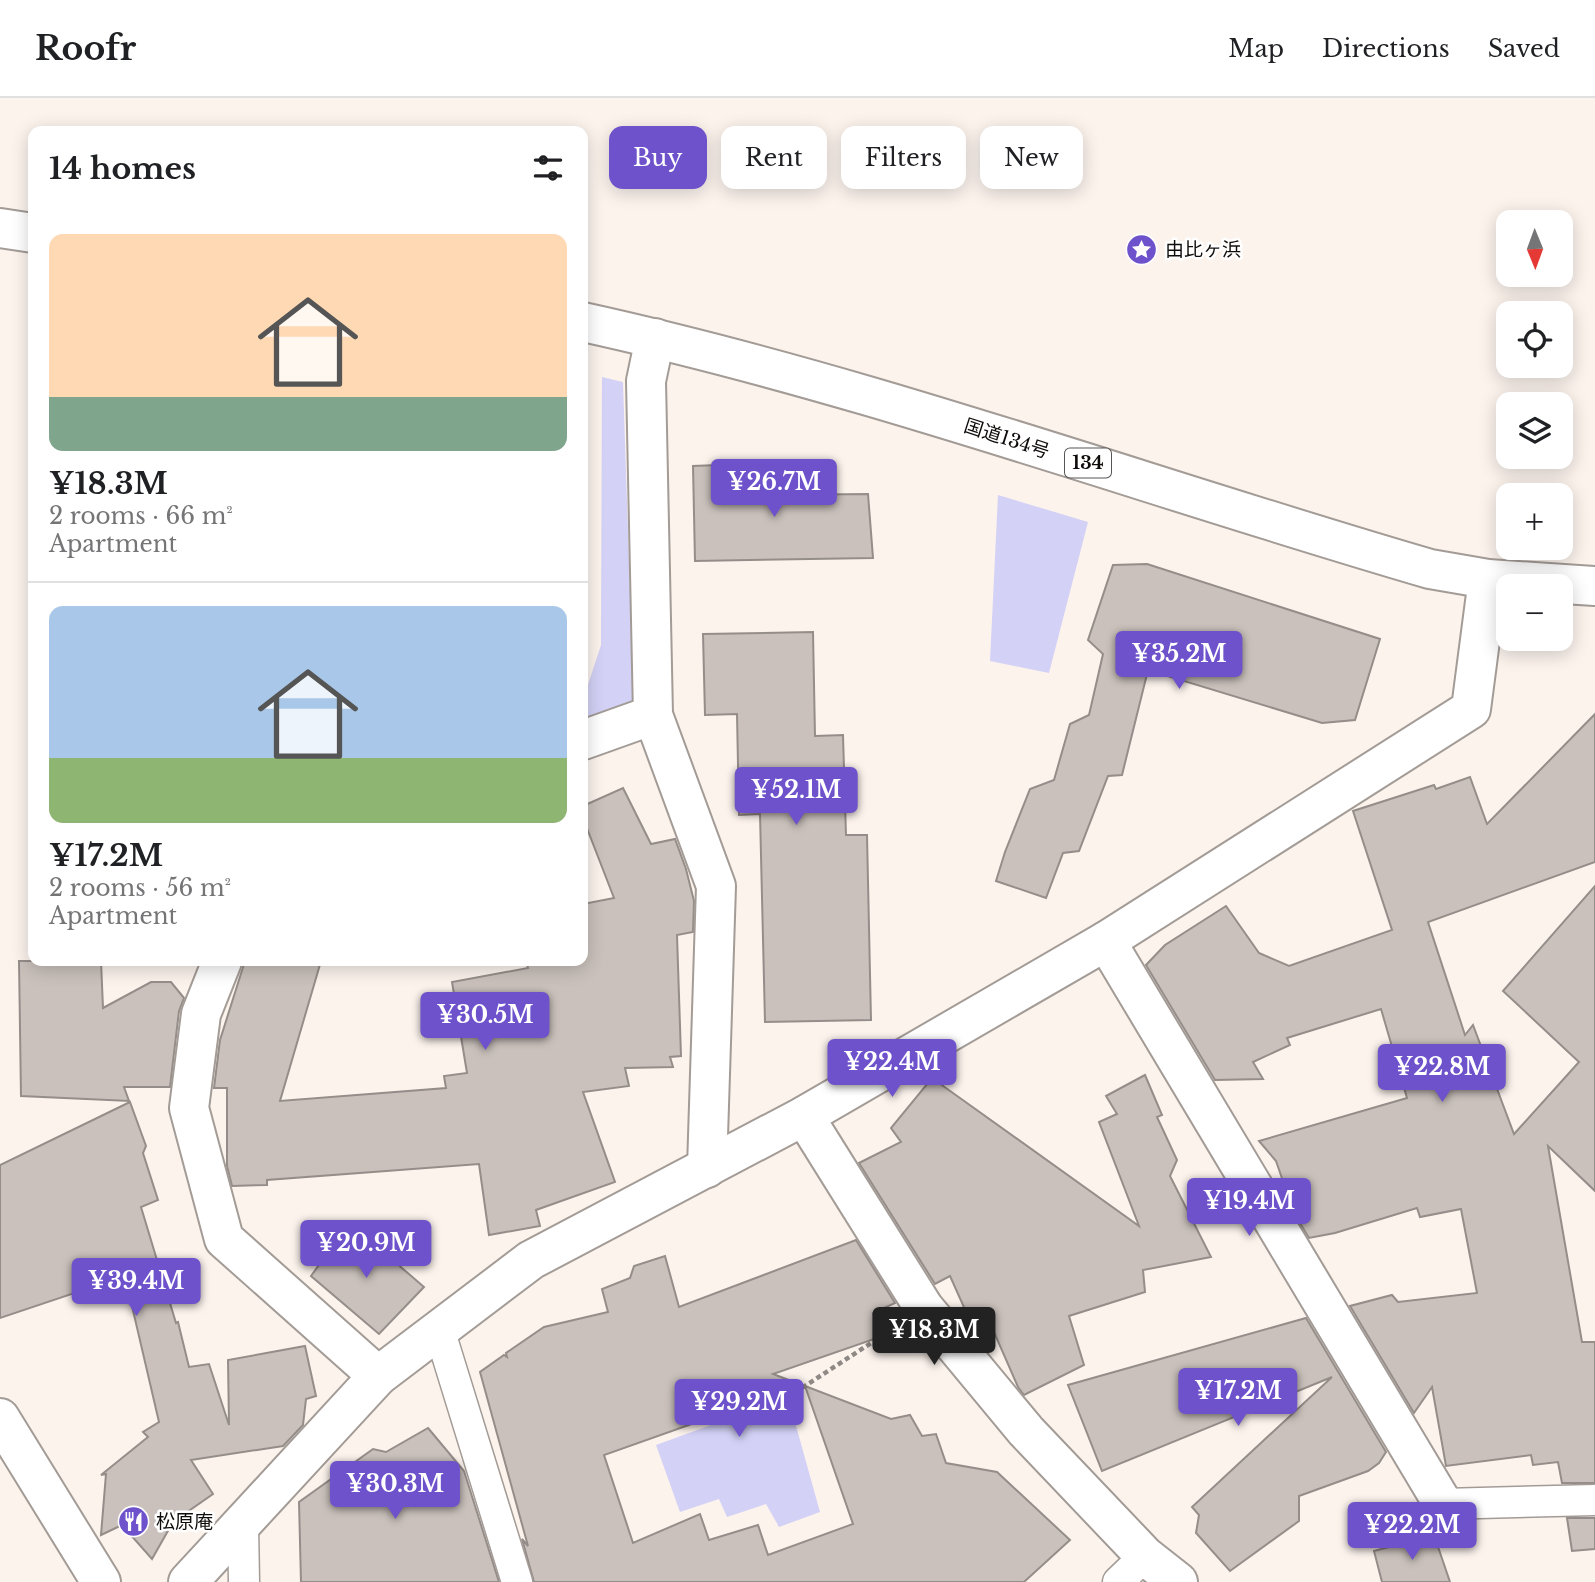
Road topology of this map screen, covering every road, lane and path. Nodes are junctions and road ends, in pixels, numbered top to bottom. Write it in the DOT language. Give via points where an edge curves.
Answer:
graph roads {
  1 [pos="0,228"];
  2 [pos="28,232"];
  3 [pos="588,323"];
  4 [pos="655,338"];
  5 [pos="1488,579"];
  6 [pos="1595,586"];
  7 [pos="653,715"];
  8 [pos="588,738"];
  9 [pos="1106,941"];
  10 [pos="220,966"];
  11 [pos="804,1116"];
  12 [pos="706,1168"];
  13 [pos="924,1308"];
  14 [pos="439,1329"];
  15 [pos="378,1376"];
  16 [pos="788,1398"];
  17 [pos="0,1418"];
  18 [pos="1595,1500"];
  19 [pos="1443,1504"];
  20 [pos="243,1525"];
  21 [pos="1145,1556"];
  22 [pos="101,1582"];
  23 [pos="188,1582"];
  24 [pos="244,1582"];
  25 [pos="517,1582"];
  26 [pos="1118,1582"];
  27 [pos="1178,1582"];
  1 -- 2 [label="main road"];
  3 -- 4 [label="main road, 国道134号 / 134"];
  4 -- 5 [label="main road, 国道134号 / 134" via="911,408 1430,569"];
  4 -- 7 [label="main road" via="646,381"];
  5 -- 6 [label="main road, 国道134号 / 134"];
  5 -- 9 [label="main road" via="1471,709"];
  7 -- 8 [label="main road"];
  7 -- 12 [label="main road" via="716,886"];
  9 -- 11 [label="main road"];
  9 -- 19 [label="main road"];
  10 -- 15 [label="main road" via="201,1014 189,1108 224,1239"];
  11 -- 12 [label="main road"];
  11 -- 13 [label="main road"];
  12 -- 14 [label="main road" via="531,1260"];
  13 -- 16 [label="path"];
  13 -- 21 [label="main road" via="1026,1431"];
  14 -- 15 [label="main road"];
  14 -- 25 [label="lane"];
  15 -- 20 [label="main road"];
  17 -- 22 [label="main road"];
  18 -- 19 [label="lane"];
  20 -- 23 [label="main road"];
  20 -- 24 [label="lane"];
  21 -- 26 [label="lane"];
  21 -- 27 [label="main road"];
}
